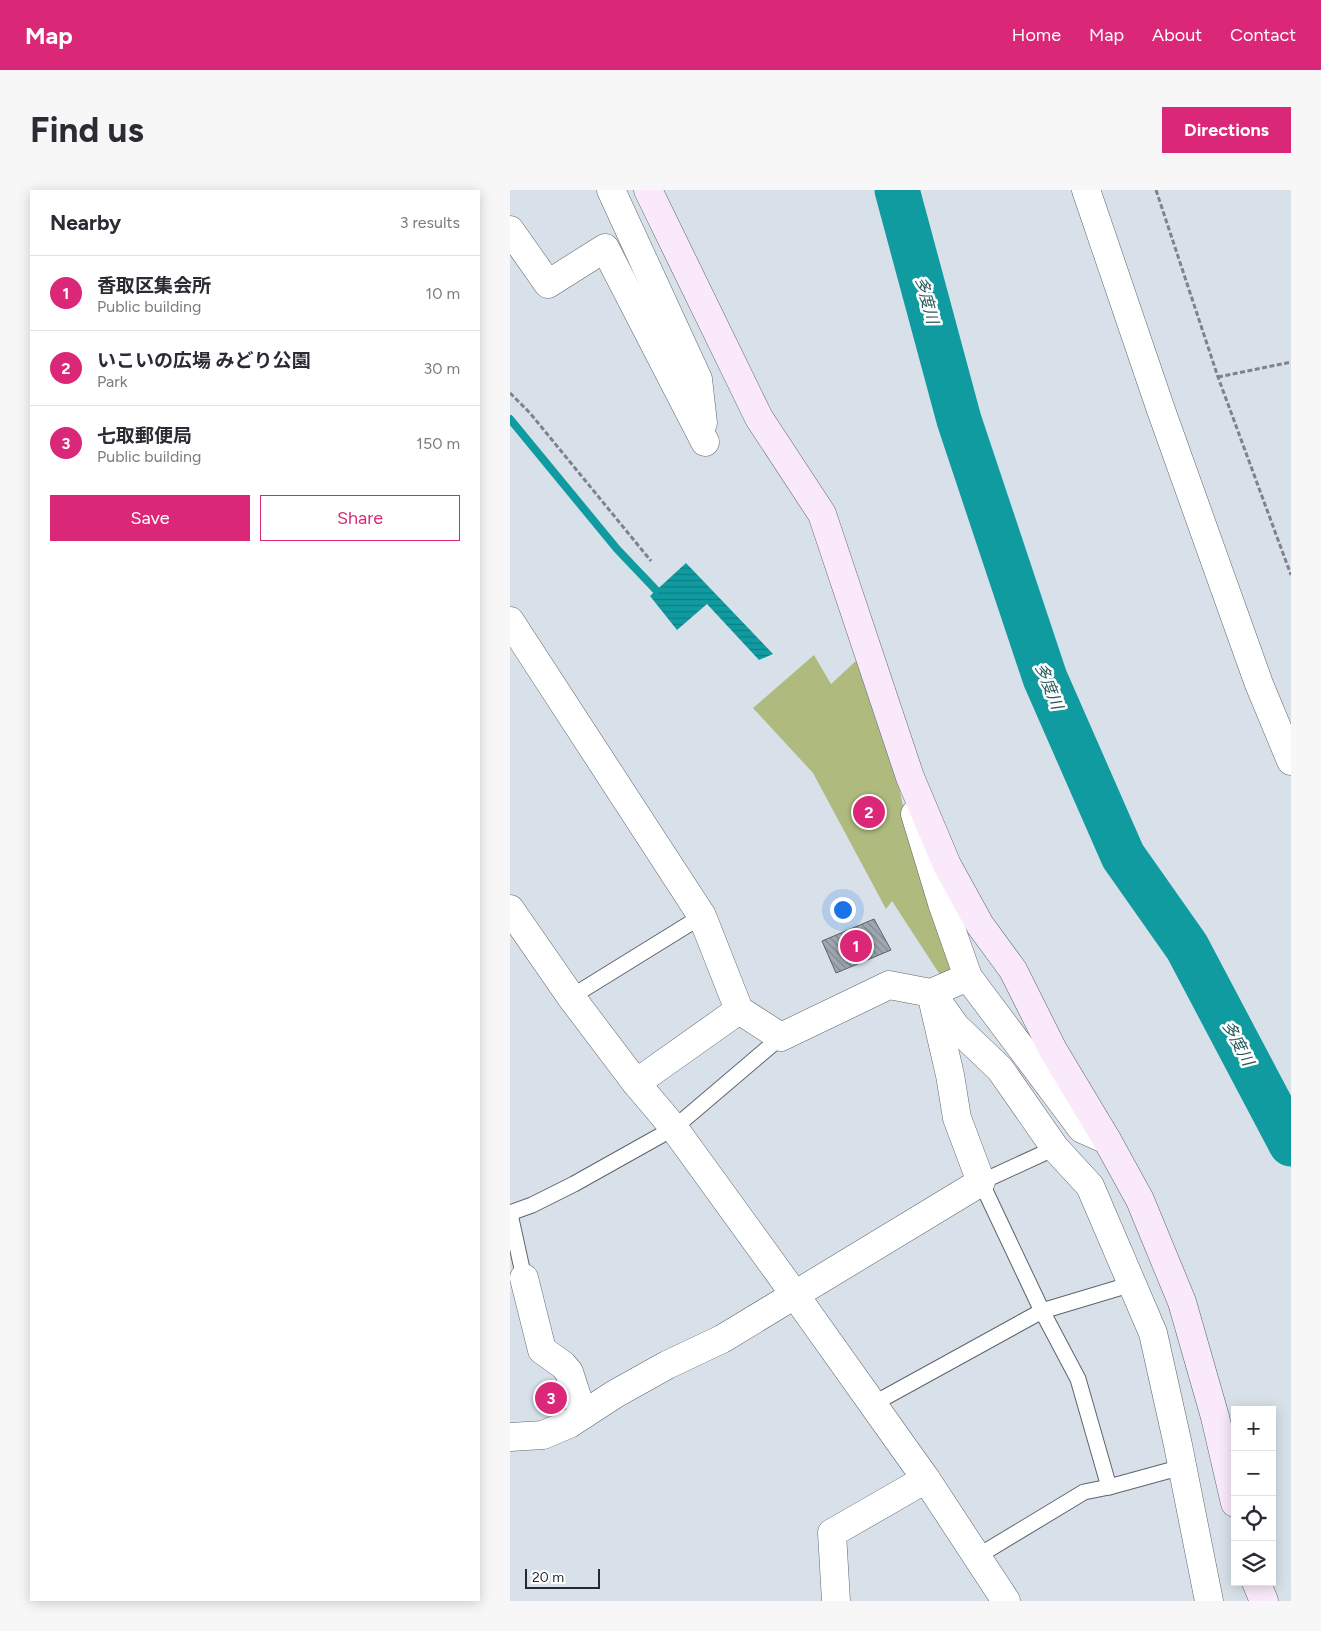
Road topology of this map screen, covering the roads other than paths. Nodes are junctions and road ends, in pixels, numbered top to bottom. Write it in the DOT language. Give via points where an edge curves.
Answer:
graph roads {
  1 [pos="611,190"];
  2 [pos="648,190"];
  3 [pos="1086,190"];
  4 [pos="510,230"];
  5 [pos="510,621"];
  6 [pos="1291,761"];
  7 [pos="916,790"];
  8 [pos="510,909"];
  9 [pos="702,916"];
  10 [pos="968,977"];
  11 [pos="931,992"];
  12 [pos="570,996"];
  13 [pos="739,1010"];
  14 [pos="781,1037"];
  15 [pos="636,1083"];
  16 [pos="674,1128"];
  17 [pos="1107,1140"];
  18 [pos="1055,1148"];
  19 [pos="982,1182"];
  20 [pos="510,1214"];
  21 [pos="524,1278"];
  22 [pos="1132,1284"];
  23 [pos="795,1295"];
  24 [pos="1042,1311"];
  25 [pos="873,1404"];
  26 [pos="582,1415"];
  27 [pos="510,1437"];
  28 [pos="1182,1467"];
  29 [pos="926,1479"];
  30 [pos="1109,1487"];
  31 [pos="1233,1496"];
  32 [pos="978,1556"];
  33 [pos="1258,1586"];
  34 [pos="836,1601"];
  35 [pos="1006,1601"];
  36 [pos="1209,1601"];
  37 [pos="1264,1601"];
  1 -- 4 [label="street" via="698,379 705,442 605,248 548,284"];
  2 -- 7 [label="street" via="759,418 822,514"];
  3 -- 6 [label="street" via="1259,684"];
  5 -- 9 [label="street"];
  7 -- 10 [label="street" via="913,808"];
  7 -- 17 [label="street" via="947,865 980,925 1013,970 1054,1050"];
  8 -- 12 [label="street"];
  9 -- 12 [label="lane"];
  9 -- 13 [label="street"];
  10 -- 11 [label="street"];
  10 -- 17 [label="street" via="1082,1129"];
  11 -- 14 [label="street" via="889,985"];
  11 -- 18 [label="street" via="956,1027 1000,1069"];
  11 -- 19 [label="street" via="957,1118"];
  12 -- 15 [label="street"];
  13 -- 14 [label="street"];
  13 -- 15 [label="street"];
  14 -- 16 [label="lane"];
  15 -- 16 [label="street"];
  16 -- 20 [label="lane" via="574,1184"];
  16 -- 23 [label="street"];
  17 -- 31 [label="street" via="1140,1200 1182,1302"];
  18 -- 19 [label="lane"];
  18 -- 22 [label="street" via="1090,1186"];
  19 -- 23 [label="street"];
  19 -- 24 [label="lane"];
  20 -- 21 [label="lane"];
  21 -- 26 [label="street" via="542,1350 569,1372"];
  22 -- 24 [label="lane"];
  22 -- 28 [label="street" via="1153,1333"];
  23 -- 25 [label="street"];
  23 -- 26 [label="street" via="722,1339 667,1365"];
  24 -- 25 [label="lane"];
  24 -- 30 [label="lane" via="1078,1379"];
  25 -- 29 [label="street"];
  26 -- 27 [label="street" via="543,1435"];
  28 -- 30 [label="lane"];
  28 -- 36 [label="street"];
  29 -- 32 [label="street"];
  29 -- 34 [label="street" via="832,1534"];
  30 -- 32 [label="lane" via="1084,1492"];
  32 -- 35 [label="street"];
  33 -- 37 [label="street"];
}
